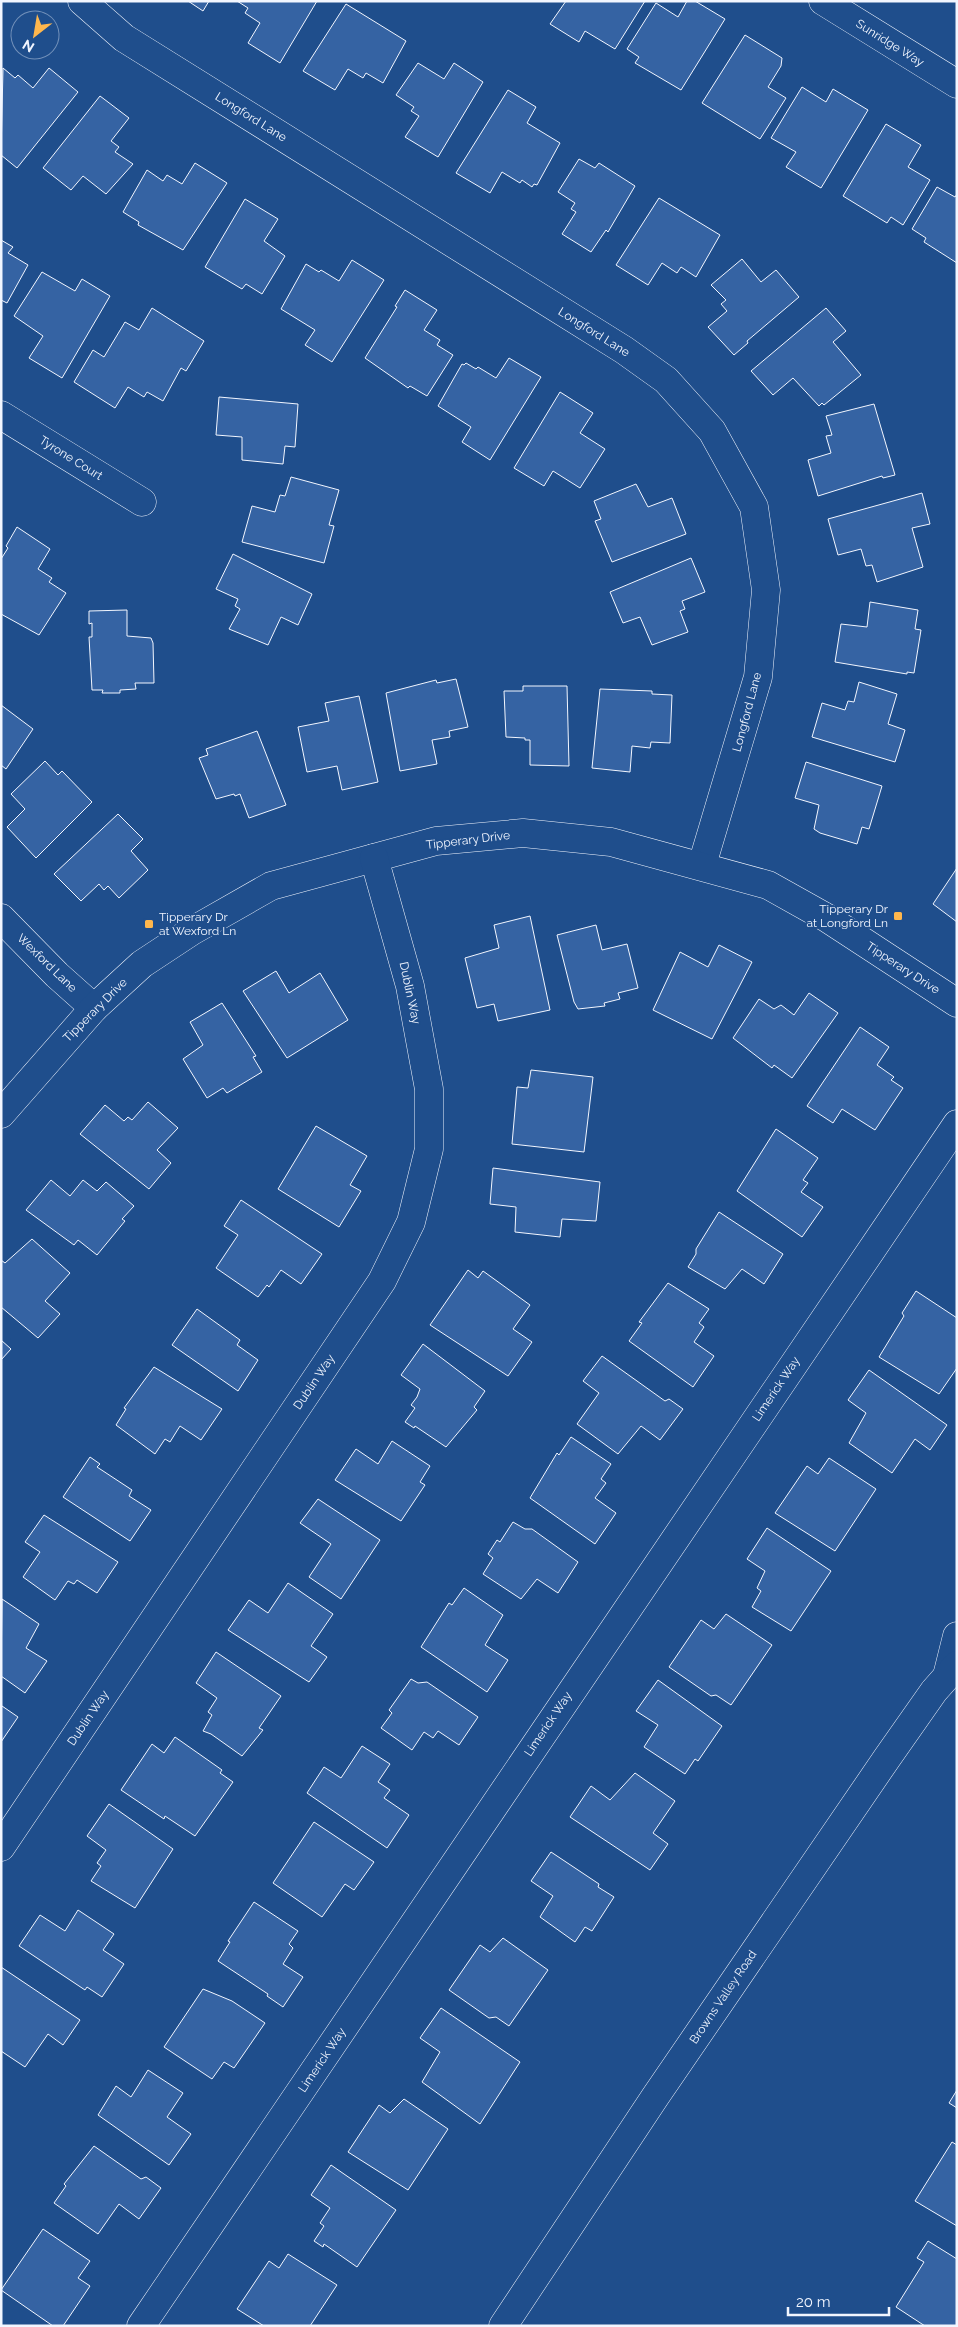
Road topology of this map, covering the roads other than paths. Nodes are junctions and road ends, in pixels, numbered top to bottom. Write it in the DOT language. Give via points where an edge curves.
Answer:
graph roads {
  1 [pos="82,1"];
  2 [pos="823,1"];
  3 [pos="957,84"];
  4 [pos="1,415"];
  5 [pos="142,502"];
  6 [pos="374,858"];
  7 [pos="702,865"];
  8 [pos="1,918"];
  9 [pos="957,1003"];
  10 [pos="94,1008"];
  11 [pos="1,1114"];
  12 [pos="957,1124"];
  13 [pos="957,1636"];
  14 [pos="952,1669"];
  15 [pos="1,1847"];
  16 [pos="141,2326"];
  17 [pos="503,2326"];
  1 -- 7 [label="street, Longford Lane" via="124,38 624,350 666,380 712,432 754,507 766,590 758,677"];
  2 -- 3 [label="street, Sunridge Way"];
  4 -- 5 [label="street, Tyrone Court"];
  6 -- 7 [label="street, Tipperary Drive" via="436,841 523,833 611,842"];
  6 -- 10 [label="street, Tipperary Drive" via="271,886 142,964"];
  6 -- 15 [label="street, Dublin Way" via="410,986 429,1089 429,1149 411,1222 382,1281"];
  7 -- 9 [label="street, Tipperary Drive" via="768,885 827,918"];
  8 -- 10 [label="street, Wexford Lane"];
  10 -- 11 [label="street, Tipperary Drive"];
  12 -- 16 [label="street, Limerick Way"];
  13 -- 14 [label="street, Browns Valley Road"];
  14 -- 17 [label="street, Browns Valley Road" via="677,2065"];
}
